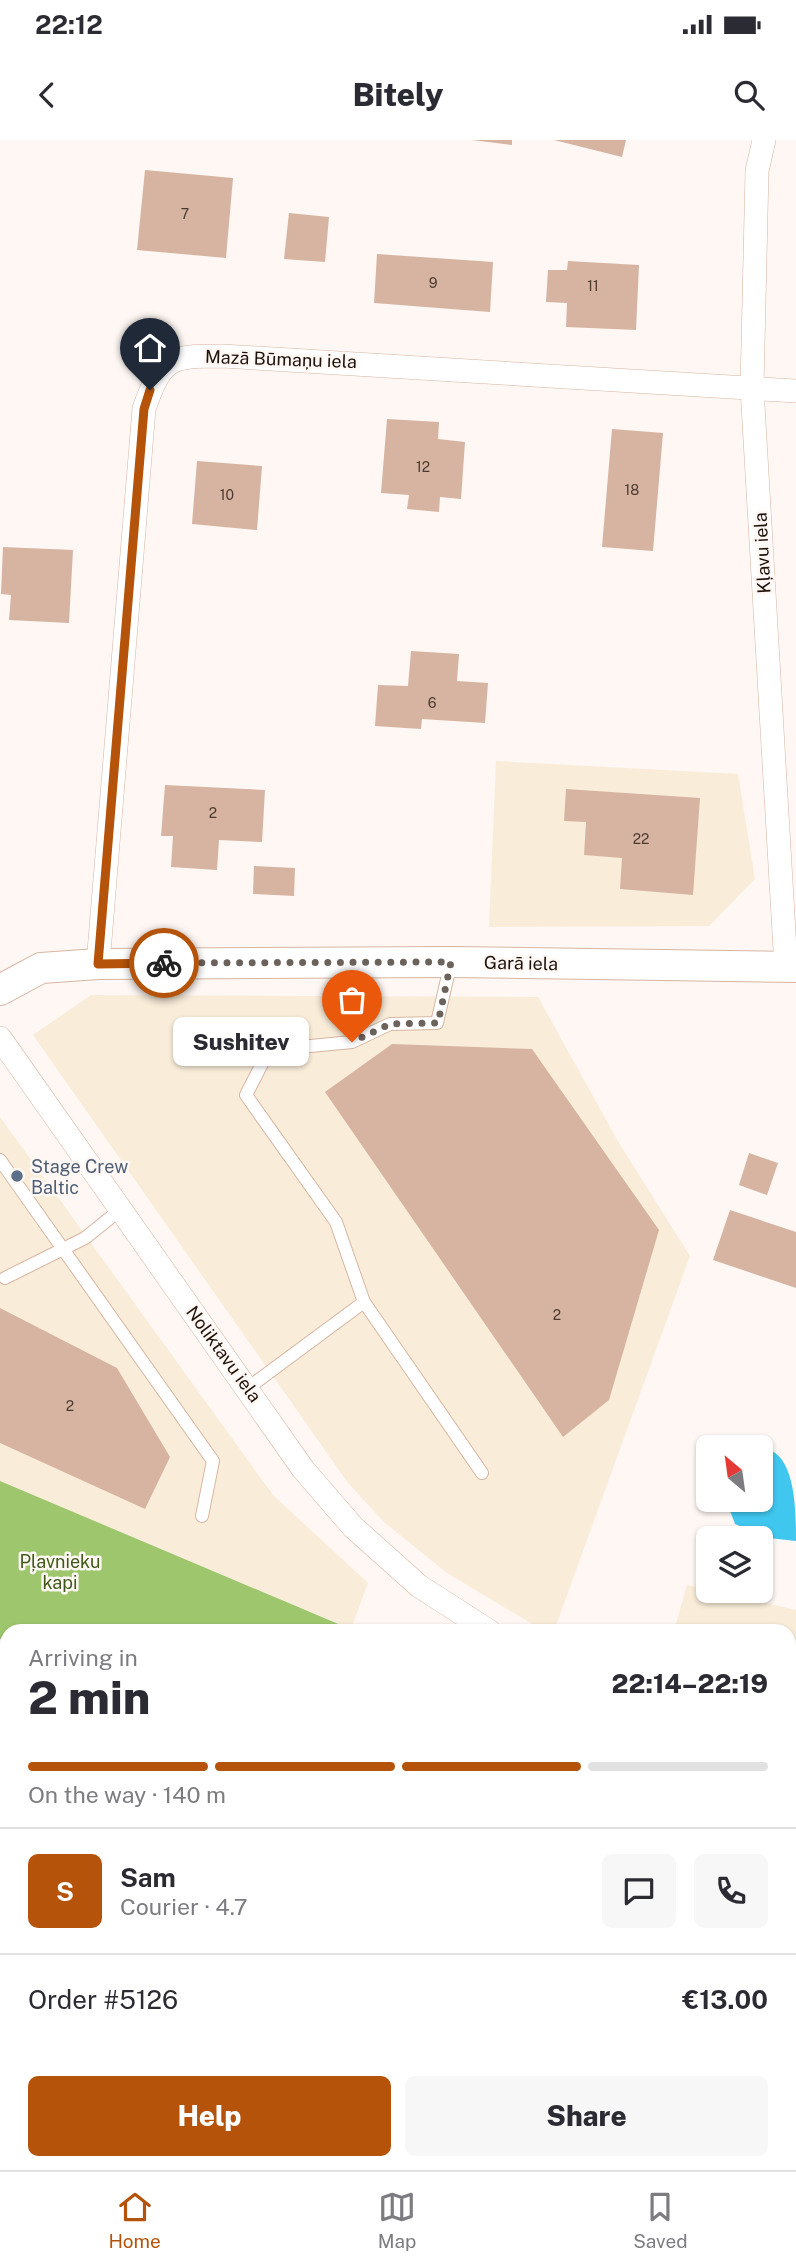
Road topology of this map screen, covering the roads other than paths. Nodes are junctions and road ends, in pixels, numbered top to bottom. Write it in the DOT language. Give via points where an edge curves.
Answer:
graph roads {
  1 [pos="764,140"];
  2 [pos="752,388"];
  3 [pos="796,391"];
  4 [pos="451,962"];
  5 [pos="98,964"];
  6 [pos="791,967"];
  7 [pos="0,990"];
  8 [pos="0,1038"];
  9 [pos="0,1160"];
  10 [pos="120,1210"];
  11 [pos="63,1248"];
  12 [pos="5,1278"];
  13 [pos="364,1302"];
  14 [pos="248,1388"];
  15 [pos="482,1473"];
  16 [pos="202,1516"];
  17 [pos="478,1624"];
  1 -- 2 [label="street, Kļavu iela" via="757,171"];
  2 -- 3 [label="street, Mazā Būmaņu iela"];
  2 -- 5 [label="street, Mazā Būmaņu iela" via="223,356 181,356 160,371 144,409"];
  2 -- 6 [label="street, Kļavu iela"];
  4 -- 5 [label="street, Garā iela"];
  4 -- 6 [label="street, Garā iela"];
  4 -- 13 [label="lane" via="438,1023 390,1024 352,1042 269,1050 246,1095 335,1222"];
  5 -- 7 [label="street, Garā iela" via="41,968"];
  8 -- 10 [label="street, Noliktavu iela"];
  9 -- 11 [label="lane"];
  10 -- 11 [label="lane" via="85,1238"];
  10 -- 14 [label="street, Noliktavu iela"];
  11 -- 12 [label="lane"];
  11 -- 16 [label="lane" via="213,1461"];
  13 -- 14 [label="lane"];
  13 -- 15 [label="lane"];
  14 -- 17 [label="street, Noliktavu iela" via="303,1469 353,1527 419,1586"];
}
